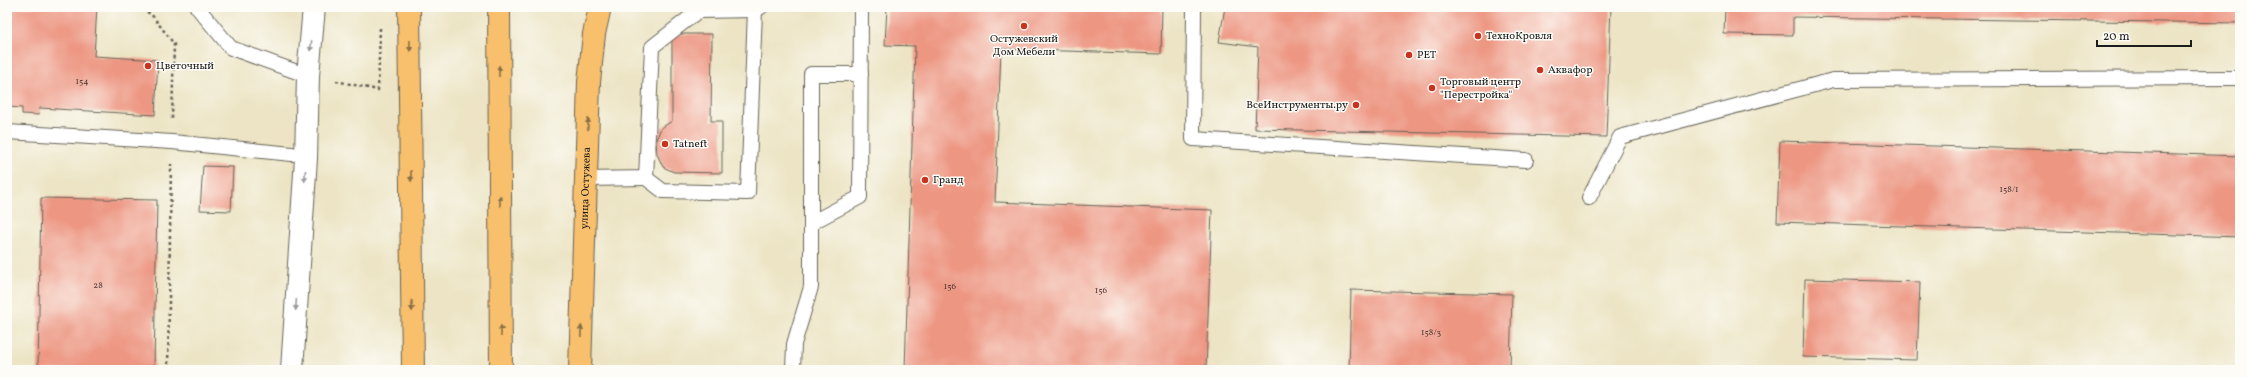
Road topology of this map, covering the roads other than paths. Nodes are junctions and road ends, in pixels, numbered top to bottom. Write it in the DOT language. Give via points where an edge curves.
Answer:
graph roads {
  1 [pos="197,7"];
  2 [pos="314,7"];
  3 [pos="410,7"];
  4 [pos="499,7"];
  5 [pos="600,7"];
  6 [pos="862,7"];
  7 [pos="1194,7"];
  8 [pos="758,8"];
  9 [pos="861,74"];
  10 [pos="308,76"];
  11 [pos="2240,78"];
  12 [pos="7,132"];
  13 [pos="292,154"];
  14 [pos="1526,160"];
  15 [pos="646,178"];
  16 [pos="586,179"];
  17 [pos="1589,198"];
  18 [pos="811,223"];
  19 [pos="292,370"];
  20 [pos="413,370"];
  21 [pos="501,370"];
  22 [pos="580,370"];
  23 [pos="793,370"];
  1 -- 10 [label="lane" via="231,48"];
  2 -- 10 [label="street, one-way"];
  3 -- 20 [label="main road, one-way"];
  21 -- 4 [label="main road, one-way, bridge"];
  16 -- 5 [label="main road, улица Остужева, one-way" via="589,82 594,34"];
  6 -- 9 [label="lane"];
  7 -- 14 [label="lane" via="1193,139"];
  8 -- 15 [label="lane" via="698,11 652,47"];
  8 -- 15 [label="lane" via="748,193 663,191"];
  9 -- 18 [label="lane" via="860,197"];
  9 -- 18 [label="lane" via="811,74"];
  10 -- 19 [label="street, one-way" via="306,158"];
  11 -- 17 [label="lane" via="1833,80 1620,137"];
  12 -- 13 [label="lane" via="172,142"];
  15 -- 16 [label="lane"];
  22 -- 16 [label="main road, улица Остужева, one-way"];
  18 -- 23 [label="lane" via="811,287 794,344"];
}
